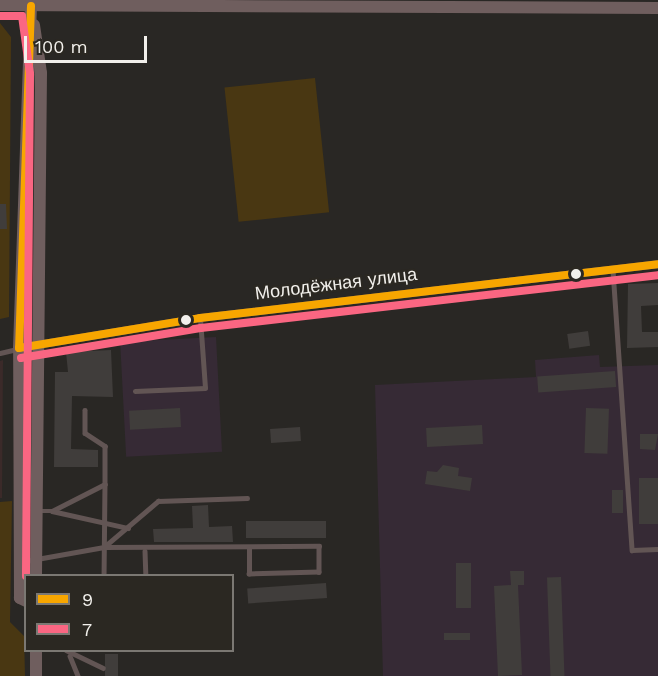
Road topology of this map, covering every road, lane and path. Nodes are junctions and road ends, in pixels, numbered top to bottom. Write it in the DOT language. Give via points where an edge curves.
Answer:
graph roads {
  1 [pos="0,5"];
  2 [pos="31,6"];
  3 [pos="658,8"];
  4 [pos="25,72"];
  5 [pos="41,73"];
  6 [pos="658,264"];
  7 [pos="613,270"];
  8 [pos="200,318"];
  9 [pos="37,344"];
  10 [pos="19,348"];
  11 [pos="0,353"];
  12 [pos="135,391"];
  13 [pos="85,410"];
  14 [pos="105,484"];
  15 [pos="247,498"];
  16 [pos="52,510"];
  17 [pos="36,511"];
  18 [pos="104,526"];
  19 [pos="128,528"];
  20 [pos="104,547"];
  21 [pos="249,549"];
  22 [pos="658,549"];
  23 [pos="145,551"];
  24 [pos="36,561"];
  25 [pos="20,562"];
  26 [pos="36,574"];
  27 [pos="104,574"];
  28 [pos="146,574"];
  29 [pos="24,600"];
  30 [pos="36,652"];
  31 [pos="67,652"];
  32 [pos="70,656"];
  33 [pos="103,668"];
  34 [pos="36,676"];
  35 [pos="78,676"];
  1 -- 2 [label="street"];
  2 -- 3 [label="street"];
  2 -- 4 [label="street"];
  2 -- 5 [label="street"];
  4 -- 5 [label="lane"];
  4 -- 10 [label="street"];
  5 -- 9 [label="street"];
  6 -- 7 [label="street, Молодёжная улица"];
  7 -- 8 [label="street, Молодёжная улица"];
  7 -- 22 [label="lane" via="632,550"];
  8 -- 9 [label="street, Молодёжная улица"];
  8 -- 12 [label="lane" via="205,388"];
  9 -- 10 [label="street, Молодёжная улица"];
  9 -- 17 [label="street"];
  10 -- 11 [label="lane"];
  10 -- 25 [label="street"];
  13 -- 14 [label="lane" via="85,433 105,446"];
  14 -- 16 [label="lane"];
  14 -- 18 [label="lane"];
  15 -- 19 [label="lane" via="158,501"];
  16 -- 17 [label="lane"];
  16 -- 18 [label="lane"];
  17 -- 24 [label="street"];
  18 -- 19 [label="lane"];
  18 -- 20 [label="lane"];
  19 -- 20 [label="lane"];
  20 -- 23 [label="lane"];
  20 -- 24 [label="lane"];
  20 -- 27 [label="lane"];
  21 -- 21 [label="lane" via="319,546 320,572 249,574"];
  21 -- 23 [label="lane"];
  23 -- 28 [label="lane"];
  24 -- 25 [label="lane"];
  24 -- 26 [label="street"];
  25 -- 29 [label="street" via="20,598"];
  30 -- 34 [label="street"];
  31 -- 32 [label="lane"];
  32 -- 33 [label="lane"];
  32 -- 35 [label="lane"];
}
